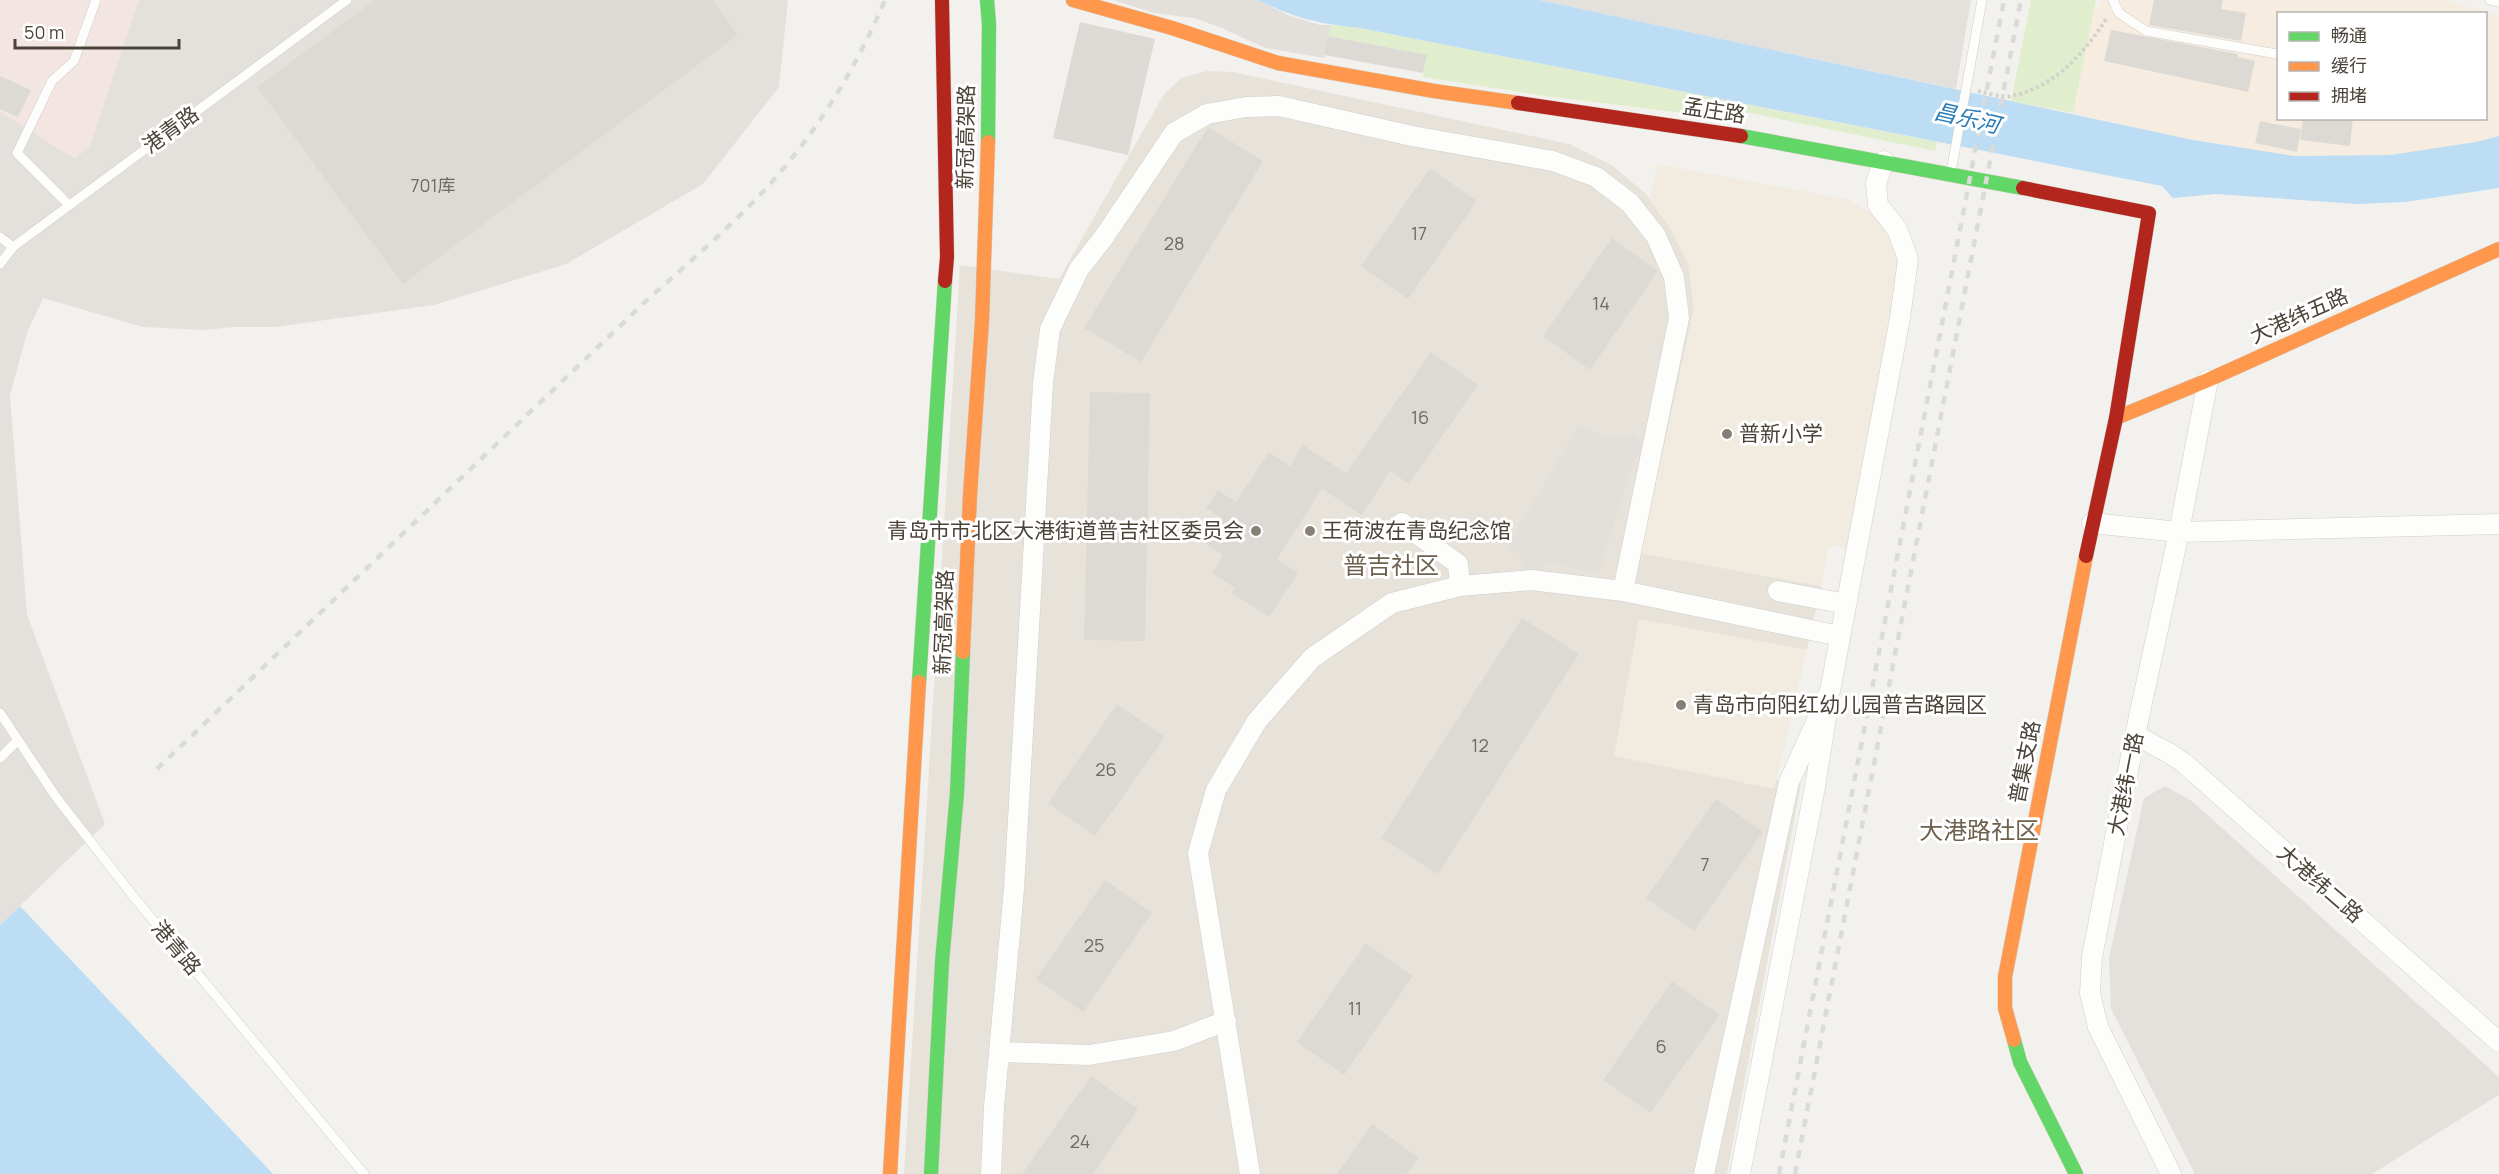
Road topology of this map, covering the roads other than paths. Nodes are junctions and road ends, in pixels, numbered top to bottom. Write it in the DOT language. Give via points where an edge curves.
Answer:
graph roads {
  1 [pos="96,0"];
  2 [pos="347,0"];
  3 [pos="942,0"];
  4 [pos="987,0"];
  5 [pos="1073,0"];
  6 [pos="1982,0"];
  7 [pos="2490,0"];
  8 [pos="2499,2"];
  9 [pos="2114,3"];
  10 [pos="2277,54"];
  11 [pos="1884,161"];
  12 [pos="1951,174"];
  13 [pos="69,205"];
  14 [pos="0,237"];
  15 [pos="13,247"];
  16 [pos="2499,249"];
  17 [pos="0,264"];
  18 [pos="2208,380"];
  19 [pos="2116,418"];
  20 [pos="1402,523"];
  21 [pos="2092,523"];
  22 [pos="2499,524"];
  23 [pos="2179,532"];
  24 [pos="1460,586"];
  25 [pos="1623,591"];
  26 [pos="1778,591"];
  27 [pos="1846,604"];
  28 [pos="1840,636"];
  29 [pos="1830,691"];
  30 [pos="0,713"];
  31 [pos="2135,735"];
  32 [pos="18,740"];
  33 [pos="0,758"];
  34 [pos="1226,1021"];
  35 [pos="2499,1042"];
  36 [pos="1000,1052"];
  37 [pos="364,1174"];
  38 [pos="890,1174"];
  39 [pos="931,1174"];
  40 [pos="991,1174"];
  41 [pos="1250,1174"];
  42 [pos="1704,1174"];
  43 [pos="1740,1174"];
  44 [pos="2076,1174"];
  45 [pos="2172,1174"];
  1 -- 13 [label="lane" via="74,62 52,81 17,153"];
  2 -- 13 [label="lane, 港青路"];
  3 -- 38 [label="main road, 新冠高架路" via="947,257"];
  4 -- 39 [label="main road, 新冠高架路" via="988,133 982,321 957,794 942,962"];
  5 -- 11 [label="main road, 孟庄路" via="1278,63"];
  6 -- 12 [label="lane"];
  7 -- 8 [label="lane"];
  9 -- 10 [label="lane" via="2119,13 2146,31"];
  11 -- 12 [label="main road, 孟庄路"];
  11 -- 27 [label="street" via="1876,183 1878,205 1897,230 1908,259"];
  12 -- 19 [label="main road, 孟庄路" via="2149,213"];
  13 -- 15 [label="lane, 港青路"];
  14 -- 15 [label="lane"];
  15 -- 17 [label="lane, 港青路"];
  16 -- 18 [label="main road, 大港纬五路"];
  18 -- 19 [label="main road, 大港纬五路"];
  18 -- 23 [label="street, 大港纬一路"];
  19 -- 21 [label="main road, 普集支路"];
  20 -- 24 [label="street" via="1458,564"];
  21 -- 23 [label="street"];
  21 -- 44 [label="main road, 普集支路" via="2005,977 2005,1008 2020,1062"];
  22 -- 23 [label="street"];
  23 -- 31 [label="street, 大港纬一路"];
  24 -- 25 [label="street" via="1531,580"];
  24 -- 34 [label="street" via="1392,603 1312,658 1257,722 1216,789 1198,853"];
  25 -- 28 [label="street"];
  25 -- 36 [label="street" via="1679,318 1674,277 1656,236 1630,203 1596,177 1553,161 1412,136 1279,106 1207,114 1174,133 1079,269 1050,329 1042,383 1014,889"];
  26 -- 27 [label="street"];
  27 -- 28 [label="street"];
  28 -- 29 [label="street"];
  29 -- 42 [label="street" via="1789,782"];
  29 -- 43 [label="street"];
  30 -- 32 [label="lane, 港青路"];
  31 -- 35 [label="street, 大港纬二路" via="2184,763"];
  31 -- 45 [label="street, 大港纬一路" via="2092,957 2090,993 2098,1027"];
  32 -- 33 [label="lane"];
  32 -- 37 [label="lane, 港青路" via="56,797 133,896"];
  34 -- 36 [label="street" via="1174,1041 1089,1055"];
  34 -- 41 [label="street"];
  36 -- 40 [label="street"];
}
